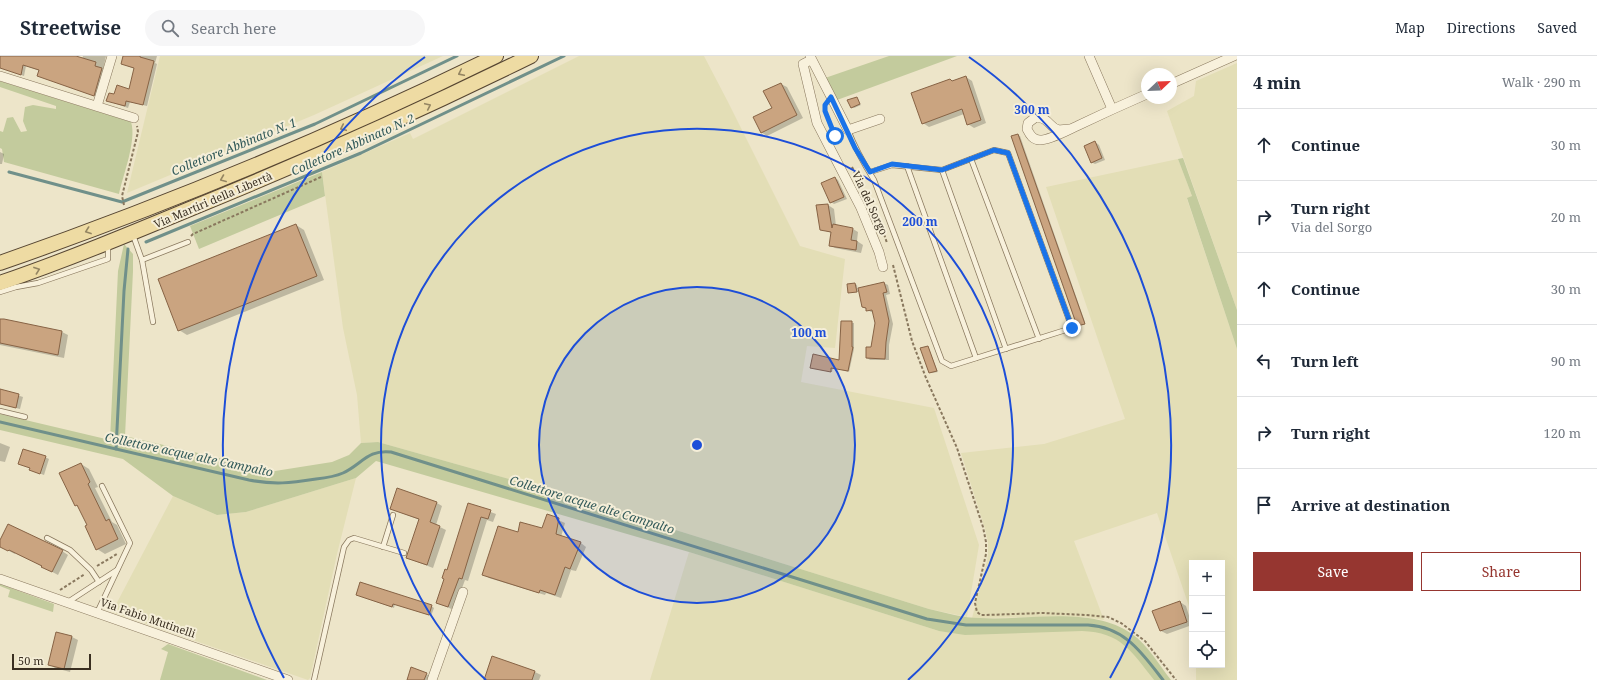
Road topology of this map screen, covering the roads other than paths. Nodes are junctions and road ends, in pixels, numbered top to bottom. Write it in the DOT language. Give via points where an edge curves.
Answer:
graph roads {
  1 [pos="112,56"];
  2 [pos="496,56"];
  3 [pos="531,56"];
  4 [pos="1089,56"];
  5 [pos="1234,56"];
  6 [pos="808,58"];
  7 [pos="0,76"];
  8 [pos="1177,81"];
  9 [pos="1141,97"];
  10 [pos="97,106"];
  11 [pos="1112,109"];
  12 [pos="134,118"];
  13 [pos="880,119"];
  14 [pos="1069,129"];
  15 [pos="848,130"];
  16 [pos="972,159"];
  17 [pos="907,166"];
  18 [pos="942,170"];
  19 [pos="870,172"];
  20 [pos="132,233"];
  21 [pos="188,242"];
  22 [pos="142,260"];
  23 [pos="0,263"];
  24 [pos="883,267"];
  25 [pos="10,283"];
  26 [pos="0,292"];
  27 [pos="153,322"];
  28 [pos="1039,339"];
  29 [pos="1006,349"];
  30 [pos="976,358"];
  31 [pos="0,411"];
  32 [pos="25,417"];
  33 [pos="102,486"];
  34 [pos="394,516"];
  35 [pos="47,538"];
  36 [pos="383,547"];
  37 [pos="404,553"];
  38 [pos="117,570"];
  39 [pos="0,579"];
  40 [pos="99,582"];
  41 [pos="463,592"];
  42 [pos="67,602"];
  43 [pos="97,613"];
  44 [pos="288,680"];
  45 [pos="314,680"];
  46 [pos="432,680"];
  1 -- 10 [label="street"];
  2 -- 23 [label="main road, Via Martiri della Libertà, one-way" via="333,133 224,179"];
  20 -- 3 [label="main road, Via Martiri della Libertà, one-way" via="339,147"];
  4 -- 11 [label="street"];
  5 -- 8 [label="street"];
  6 -- 15 [label="street, Via del Sorgo"];
  6 -- 24 [label="street, Via del Sorgo" via="803,64 817,123 861,208"];
  7 -- 10 [label="street"];
  9 -- 11 [label="street"];
  10 -- 12 [label="street"];
  11 -- 14 [label="street"];
  13 -- 15 [label="street"];
  15 -- 19 [label="lane" via="855,148"];
  16 -- 18 [label="lane"];
  16 -- 28 [label="lane"];
  16 -- 28 [label="lane" via="994,150 1008,153 1072,328"];
  17 -- 18 [label="lane"];
  17 -- 19 [label="lane" via="892,164"];
  17 -- 30 [label="lane"];
  18 -- 29 [label="lane"];
  19 -- 30 [label="lane" via="942,361 951,366"];
  20 -- 22 [label="lane"];
  20 -- 25 [label="main road, Via Martiri della Libertà"];
  21 -- 22 [label="lane"];
  22 -- 27 [label="lane"];
  25 -- 26 [label="lane"];
  28 -- 29 [label="lane"];
  29 -- 30 [label="lane"];
  31 -- 32 [label="lane"];
  33 -- 38 [label="lane" via="130,543"];
  34 -- 36 [label="lane"];
  35 -- 40 [label="lane" via="70,550 91,570"];
  36 -- 37 [label="lane"];
  36 -- 45 [label="lane" via="354,538 344,547"];
  38 -- 40 [label="lane"];
  38 -- 43 [label="lane"];
  39 -- 42 [label="street, Via Fabio Mutinelli"];
  40 -- 42 [label="lane"];
  41 -- 46 [label="street"];
  42 -- 43 [label="street, Via Fabio Mutinelli"];
  43 -- 44 [label="street, Via Fabio Mutinelli"];
}
